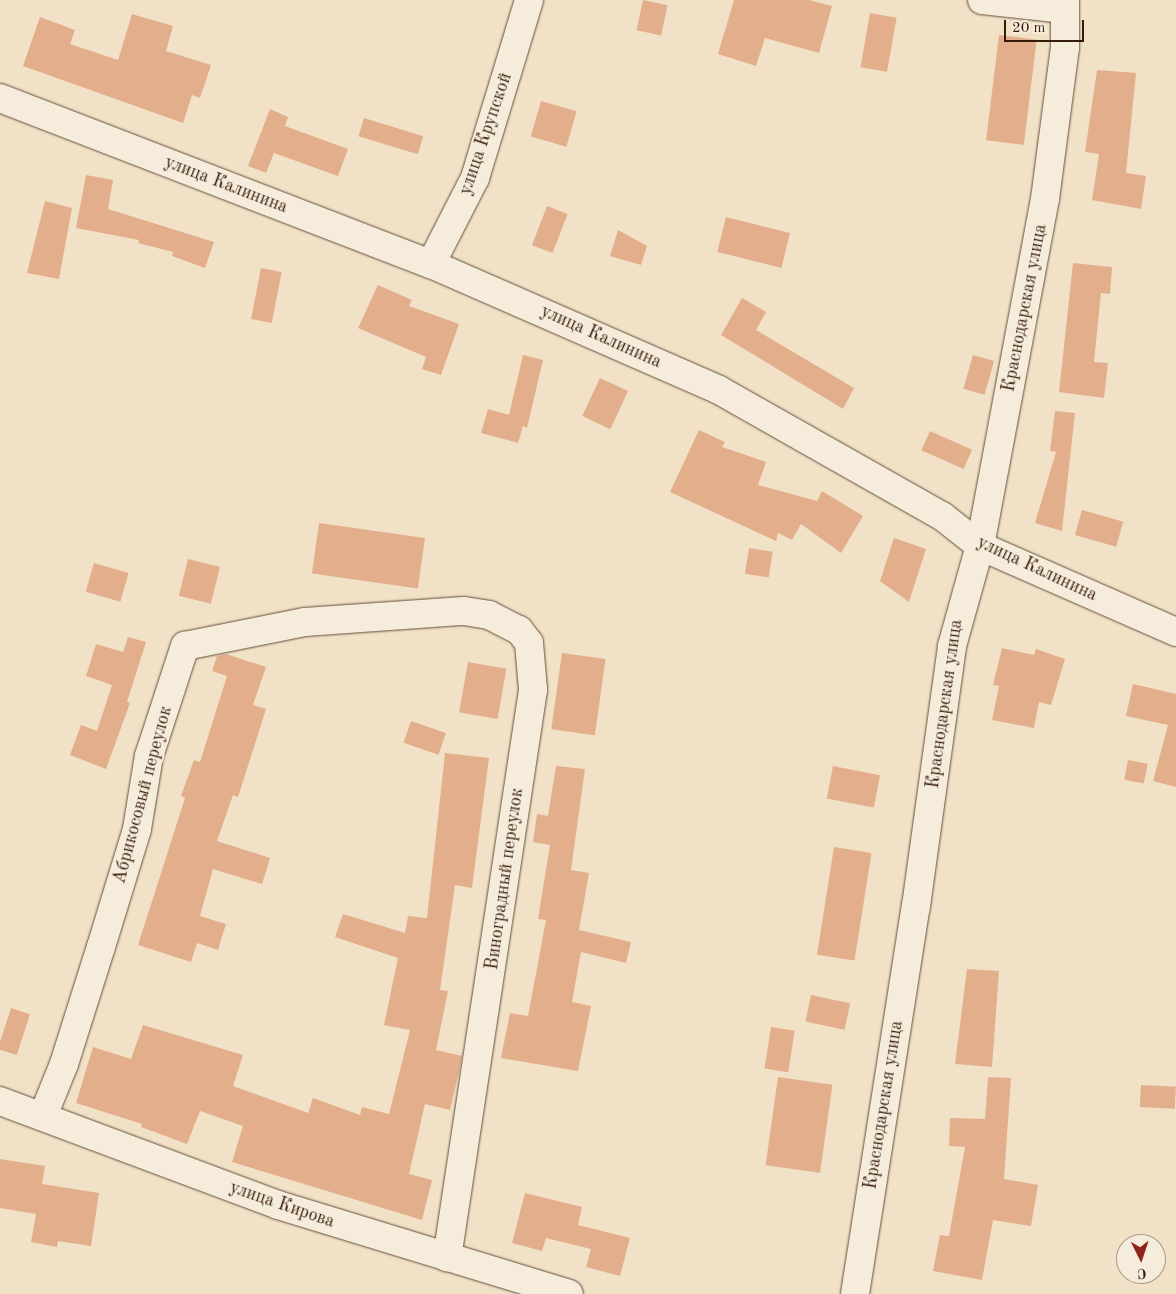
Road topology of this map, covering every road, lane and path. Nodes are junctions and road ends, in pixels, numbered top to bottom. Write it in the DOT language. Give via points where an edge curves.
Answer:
graph roads {
  1 [pos="529,0"];
  2 [pos="982,0"];
  3 [pos="1064,5"];
  4 [pos="0,98"];
  5 [pos="431,264"];
  6 [pos="980,546"];
  7 [pos="394,614"];
  8 [pos="1176,632"];
  9 [pos="0,1101"];
  10 [pos="43,1116"];
  11 [pos="447,1258"];
  12 [pos="570,1294"];
  13 [pos="855,1294"];
  1 -- 5 [label="street, улица Крупской" via="475,178"];
  2 -- 3 [label="street"];
  3 -- 6 [label="street, Краснодарская улица" via="1065,48 1045,199"];
  4 -- 5 [label="street, улица Калинина"];
  5 -- 6 [label="street, улица Калинина" via="720,390 942,516"];
  6 -- 8 [label="street, улица Калинина"];
  6 -- 13 [label="street, Краснодарская улица" via="952,646 916,906"];
  7 -- 10 [label="street, Абрикосовый переулок" via="305,622 186,646 149,756 137,829 115,902 64,1064"];
  7 -- 11 [label="street, Виноградный переулок" via="464,611 489,615 523,634 529,643 532,670 533,690"];
  9 -- 10 [label="street, улица Кирова"];
  10 -- 11 [label="street, улица Кирова" via="278,1205"];
  11 -- 12 [label="street, улица Кирова"];
}
